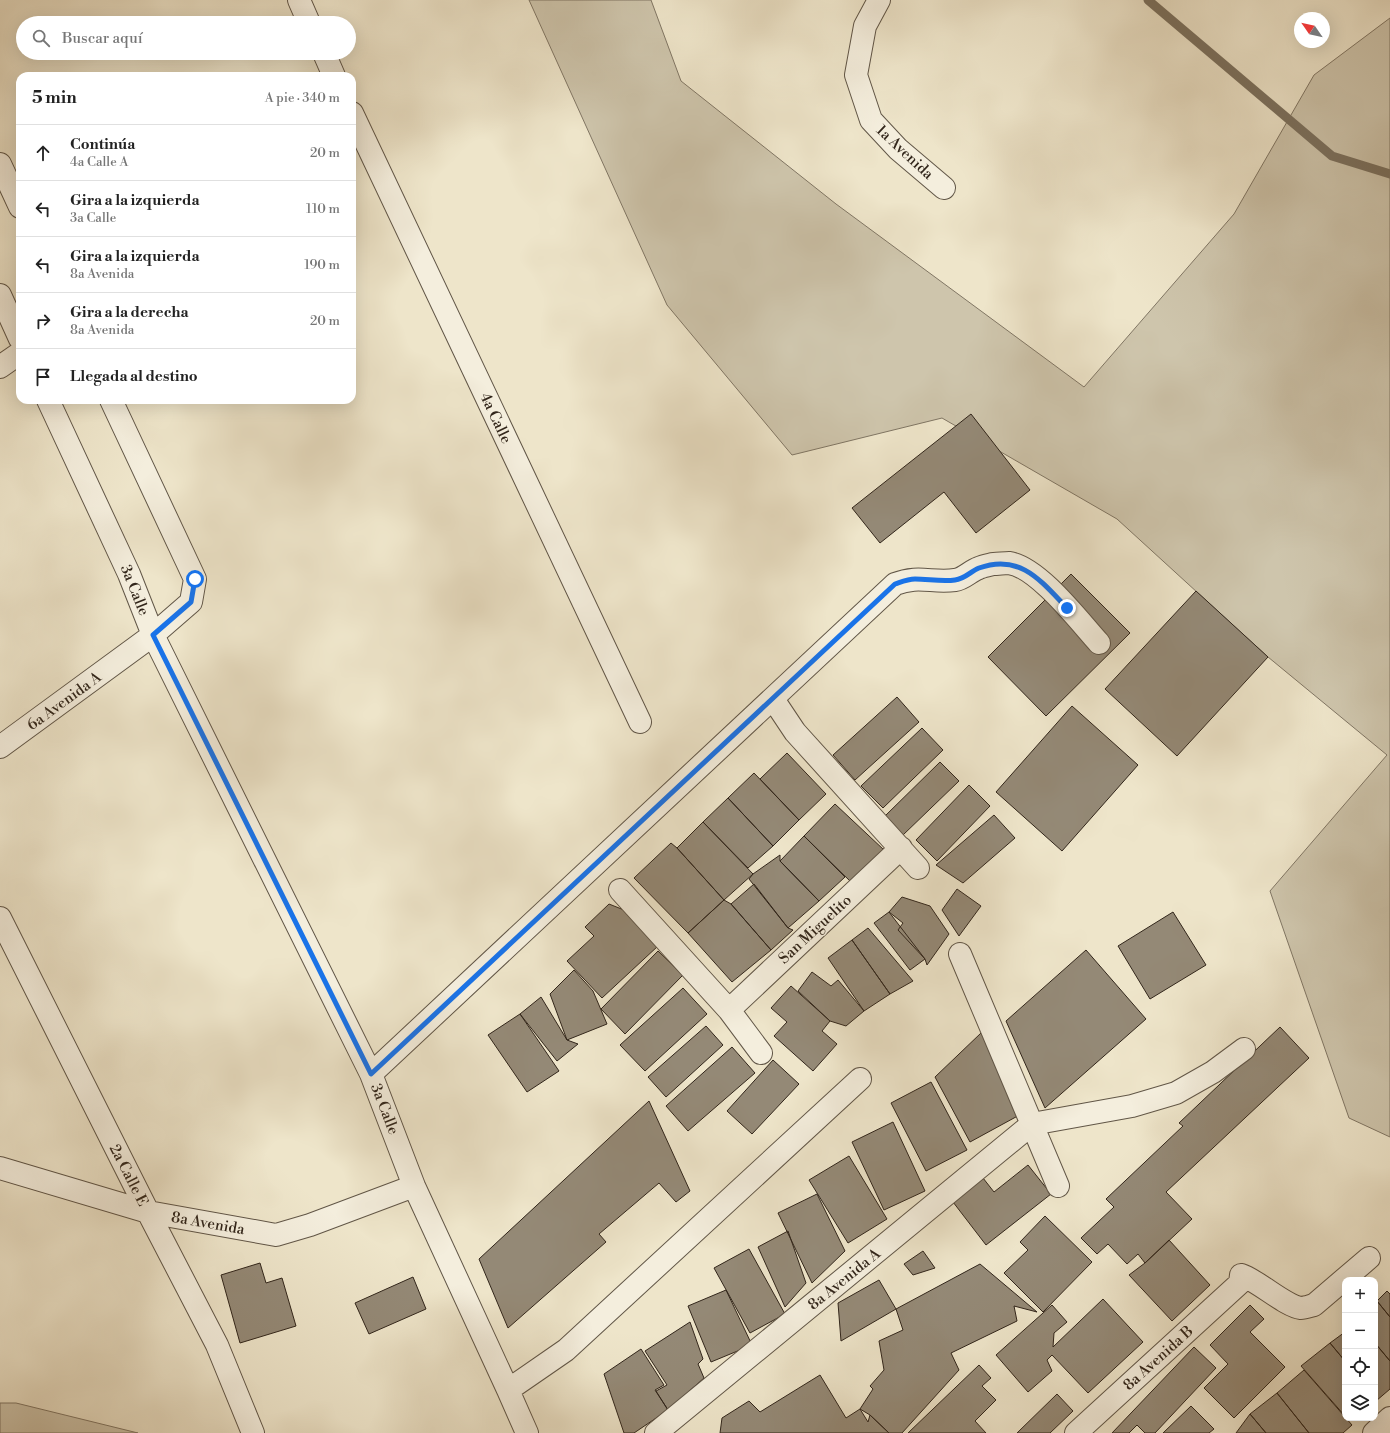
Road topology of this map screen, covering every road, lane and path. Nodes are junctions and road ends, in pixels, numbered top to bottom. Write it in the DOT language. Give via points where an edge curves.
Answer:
graph roads {
  1 [pos="298,0"];
  2 [pos="878,0"];
  3 [pos="306,16"];
  4 [pos="327,60"];
  5 [pos="332,72"];
  6 [pos="356,121"];
  7 [pos="0,164"];
  8 [pos="944,188"];
  9 [pos="16,198"];
  10 [pos="0,295"];
  11 [pos="16,331"];
  12 [pos="16,356"];
  13 [pos="0,367"];
  14 [pos="50,404"];
  15 [pos="113,404"];
  16 [pos="153,635"];
  17 [pos="1098,643"];
  18 [pos="773,699"];
  19 [pos="640,722"];
  20 [pos="0,747"];
  21 [pos="901,848"];
  22 [pos="918,868"];
  23 [pos="620,890"];
  24 [pos="0,918"];
  25 [pos="960,954"];
  26 [pos="729,1010"];
  27 [pos="1244,1049"];
  28 [pos="761,1053"];
  29 [pos="371,1074"];
  30 [pos="860,1079"];
  31 [pos="1032,1124"];
  32 [pos="0,1168"];
  33 [pos="414,1186"];
  34 [pos="1058,1186"];
  35 [pos="148,1212"];
  36 [pos="1369,1258"];
  37 [pos="508,1390"];
  38 [pos="1390,1418"];
  39 [pos="254,1433"];
  40 [pos="527,1433"];
  41 [pos="656,1433"];
  42 [pos="1076,1433"];
  43 [pos="1374,1433"];
  1 -- 3 [label="street"];
  2 -- 8 [label="street, 1a Avenida" via="866,26 856,75 858,83 871,120 898,149"];
  4 -- 5 [label="street"];
  6 -- 19 [label="street, 4a Calle"];
  7 -- 9 [label="street"];
  10 -- 11 [label="street"];
  12 -- 13 [label="street"];
  14 -- 16 [label="street, 3a Calle" via="130,574"];
  15 -- 16 [label="street, 6a Avenida A" via="195,579 191,602"];
  16 -- 20 [label="street, 6a Avenida A"];
  16 -- 29 [label="street, 3a Calle"];
  17 -- 18 [label="street" via="1043,582 1008,563 994,564 978,568 956,580 914,579 895,584"];
  18 -- 21 [label="street" via="795,732"];
  18 -- 29 [label="street"];
  21 -- 22 [label="street"];
  21 -- 26 [label="street, San Miguelito"];
  23 -- 26 [label="street"];
  24 -- 35 [label="street, 2a Calle E"];
  25 -- 31 [label="street"];
  26 -- 28 [label="street"];
  27 -- 31 [label="street" via="1213,1072 1176,1093 1132,1106"];
  29 -- 33 [label="street, 3a Calle"];
  30 -- 37 [label="street" via="566,1350"];
  31 -- 34 [label="street"];
  31 -- 41 [label="street, 8a Avenida A"];
  32 -- 35 [label="street, 8a Avenida"];
  33 -- 35 [label="street, 8a Avenida" via="276,1235"];
  33 -- 37 [label="street, 3a Calle"];
  35 -- 39 [label="street, 2a Calle E" via="217,1345"];
  36 -- 42 [label="street, 8a Avenida B" via="1314,1305 1302,1308 1290,1304 1250,1278 1241,1275 1240,1283"];
  37 -- 40 [label="street, 3a Calle"];
  38 -- 43 [label="street"];
}
